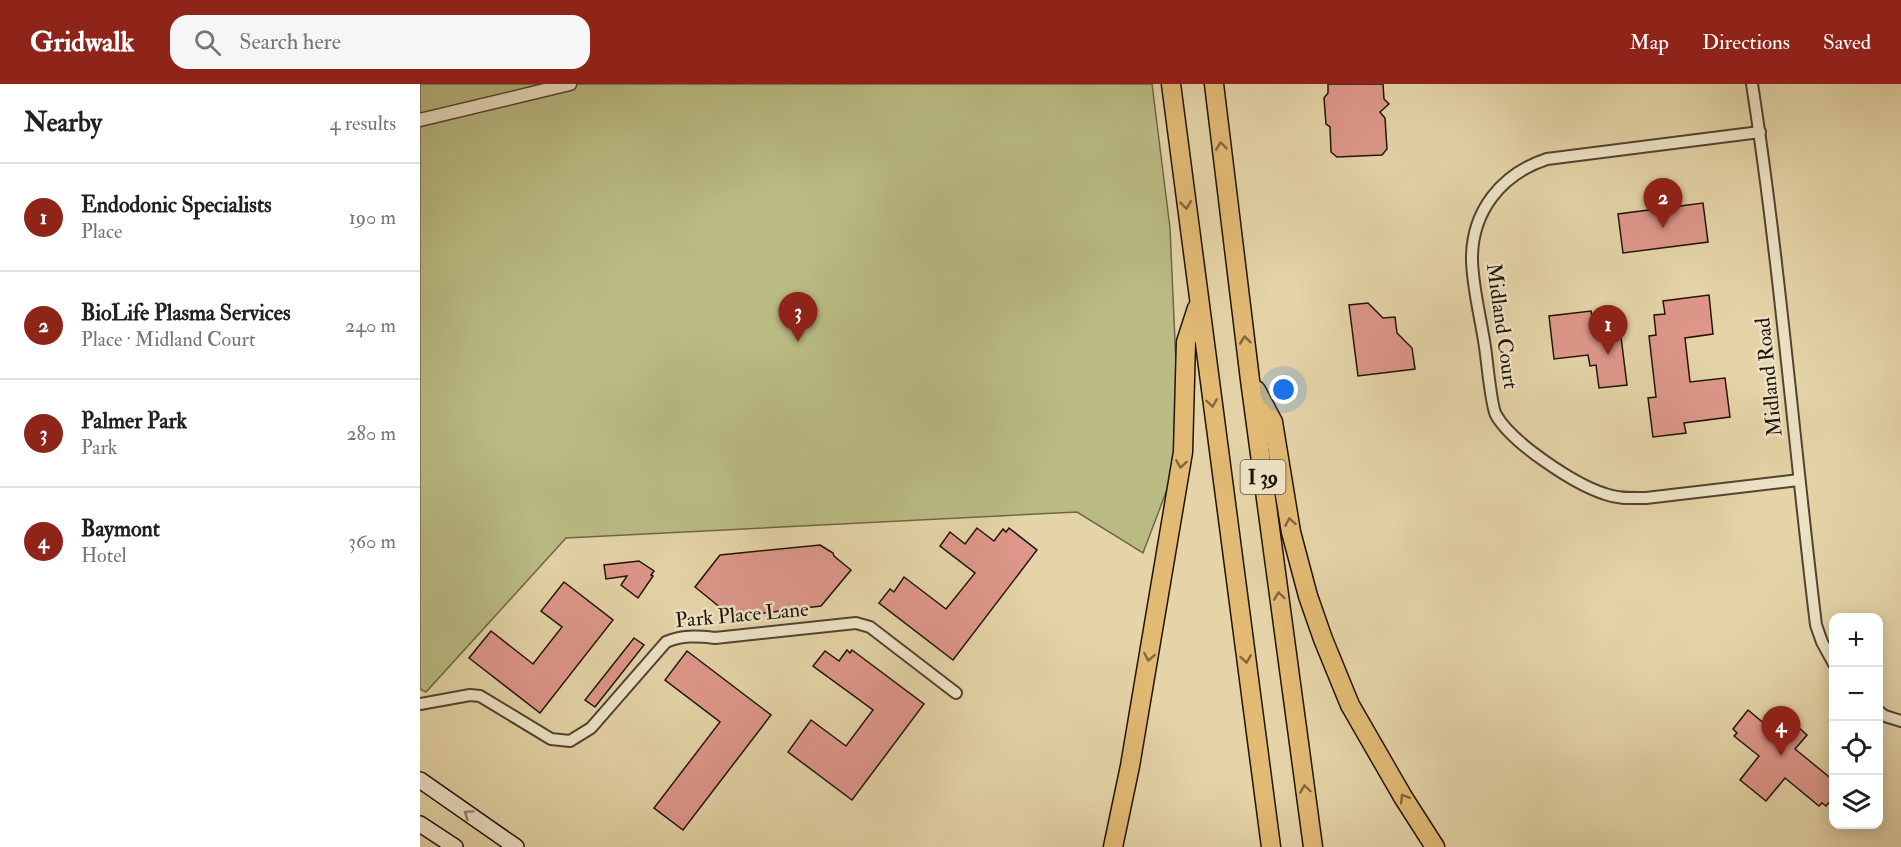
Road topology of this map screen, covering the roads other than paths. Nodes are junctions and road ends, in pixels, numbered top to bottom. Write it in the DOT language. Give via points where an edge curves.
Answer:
graph roads {
  1 [pos="570,84"];
  2 [pos="1171,84"];
  3 [pos="1214,84"];
  4 [pos="1752,84"];
  5 [pos="420,120"];
  6 [pos="1760,132"];
  7 [pos="1198,303"];
  8 [pos="1250,380"];
  9 [pos="1799,480"];
  10 [pos="1829,656"];
  11 [pos="956,693"];
  12 [pos="420,704"];
  13 [pos="1883,715"];
  14 [pos="1901,721"];
  15 [pos="420,780"];
  16 [pos="1125,795"];
  17 [pos="420,824"];
  18 [pos="455,847"];
  19 [pos="516,847"];
  20 [pos="1113,847"];
  21 [pos="1123,847"];
  22 [pos="1271,847"];
  23 [pos="1313,847"];
  24 [pos="1435,847"];
  1 -- 5 [label="street"];
  2 -- 7 [label="highway, I 39, one-way"];
  8 -- 3 [label="highway, I 39, one-way"];
  4 -- 6 [label="street, Midland Road"];
  6 -- 9 [label="street, Midland Road"];
  6 -- 9 [label="street, Midland Court" via="1547,159 1529,165 1497,190 1477,221 1472,261 1495,414 1525,447 1554,467 1604,494 1628,498"];
  7 -- 16 [label="highway, one-way" via="1186,342 1183,452"];
  7 -- 22 [label="highway, I 39, one-way"];
  23 -- 8 [label="highway, I 39, one-way"];
  24 -- 8 [label="highway, one-way" via="1350,705 1323,639 1292,532 1273,422"];
  9 -- 10 [label="street, Midland Road" via="1816,625"];
  11 -- 12 [label="street, Park Place Lane" via="870,627 856,623 724,638 675,638 666,642 591,728 570,741 551,739 480,696"];
  13 -- 14 [label="street"];
  19 -- 15 [label="main road, one-way"];
  16 -- 20 [label="highway"];
  16 -- 21 [label="highway"];
  17 -- 18 [label="main road"];
}
